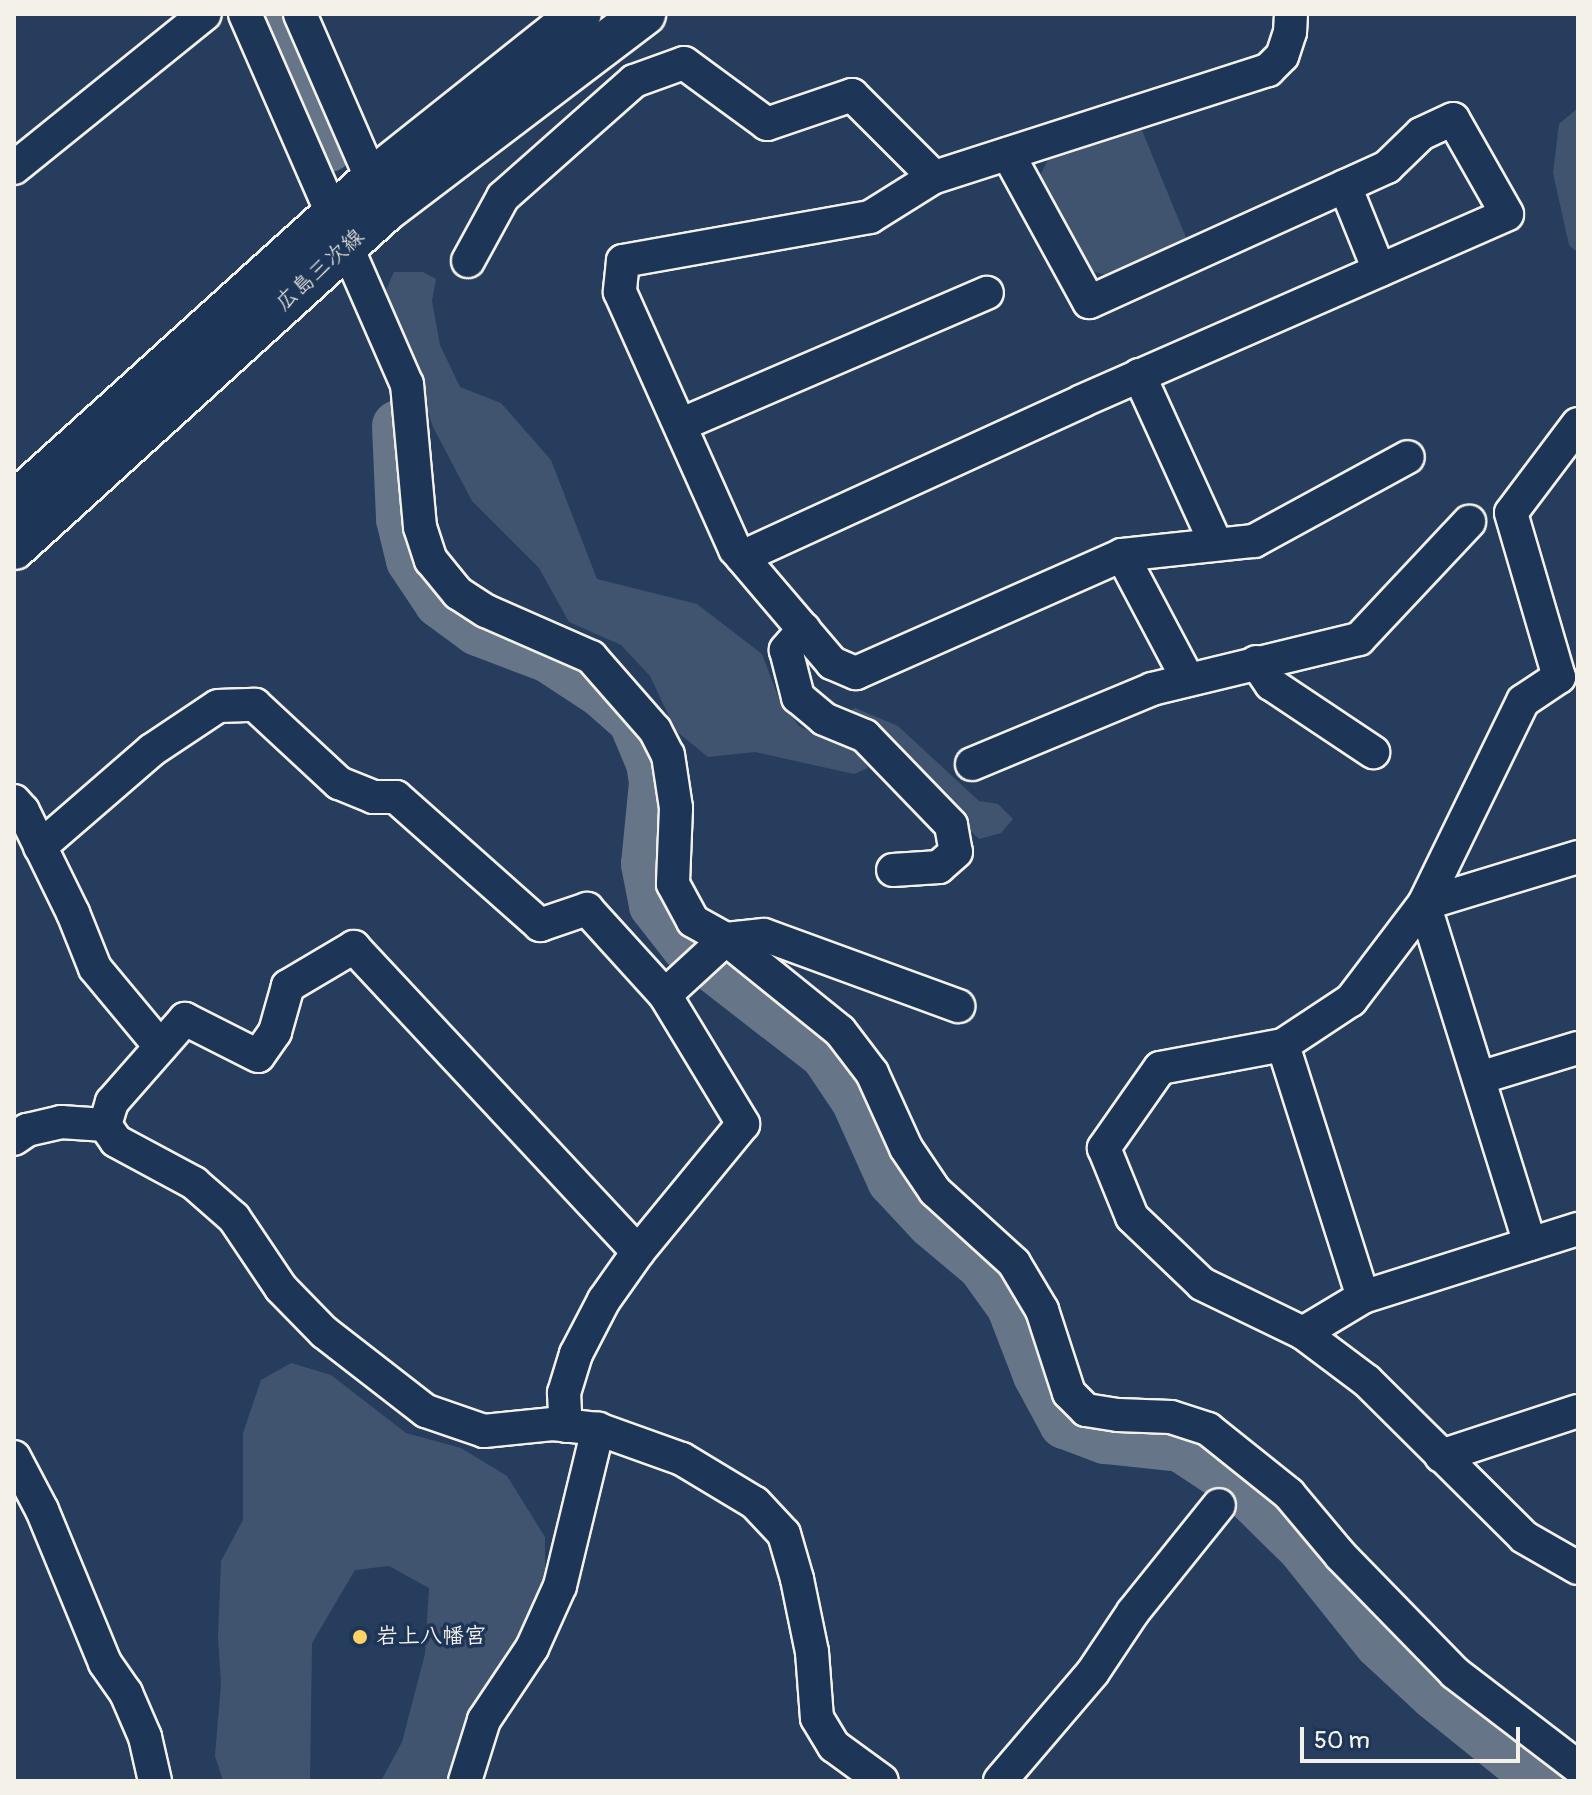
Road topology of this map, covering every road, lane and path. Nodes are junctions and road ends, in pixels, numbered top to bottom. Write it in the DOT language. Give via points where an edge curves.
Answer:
graph roads {
  1 [pos="205,14"];
  2 [pos="245,14"];
  3 [pos="300,14"];
  4 [pos="644,14"];
  5 [pos="1291,14"];
  6 [pos="594,26"];
  7 [pos="634,81"];
  8 [pos="1008,154"];
  9 [pos="14,168"];
  10 [pos="934,177"];
  11 [pos="1345,186"];
  12 [pos="378,195"];
  13 [pos="340,230"];
  14 [pos="468,261"];
  15 [pos="1379,270"];
  16 [pos="987,293"];
  17 [pos="1139,375"];
  18 [pos="1578,424"];
  19 [pos="680,425"];
  20 [pos="1408,457"];
  21 [pos="14,503"];
  22 [pos="1469,522"];
  23 [pos="1216,544"];
  24 [pos="14,548"];
  25 [pos="1122,555"];
  26 [pos="742,557"];
  27 [pos="804,629"];
  28 [pos="1256,662"];
  29 [pos="1569,674"];
  30 [pos="1187,678"];
  31 [pos="1373,752"];
  32 [pos="972,764"];
  33 [pos="14,801"];
  34 [pos="40,847"];
  35 [pos="1578,857"];
  36 [pos="893,870"];
  37 [pos="1424,904"];
  38 [pos="712,952"];
  39 [pos="665,995"];
  40 [pos="958,1006"];
  41 [pos="1283,1045"];
  42 [pos="160,1046"];
  43 [pos="1578,1048"];
  44 [pos="1479,1078"];
  45 [pos="105,1125"];
  46 [pos="14,1139"];
  47 [pos="1578,1229"];
  48 [pos="1530,1244"];
  49 [pos="638,1252"];
  50 [pos="1363,1297"];
  51 [pos="1303,1333"];
  52 [pos="1578,1411"];
  53 [pos="582,1428"];
  54 [pos="1441,1456"];
  55 [pos="14,1457"];
  56 [pos="1219,1505"];
  57 [pos="1578,1568"];
  58 [pos="1578,1767"];
  59 [pos="849,1772"];
  60 [pos="155,1781"];
  61 [pos="465,1781"];
  62 [pos="882,1781"];
  63 [pos="1000,1781"];
  1 -- 9 [label="street"];
  2 -- 13 [label="street"];
  3 -- 12 [label="street"];
  4 -- 6 [label="main road, 広島三次線"];
  5 -- 8 [label="street" via="1282,56 1268,70"];
  6 -- 7 [label="street"];
  6 -- 12 [label="main road, 広島三次線"];
  7 -- 10 [label="street" via="684,63 767,124 852,95"];
  7 -- 14 [label="street" via="503,197"];
  8 -- 10 [label="street"];
  8 -- 11 [label="street" via="1089,302"];
  10 -- 19 [label="street" via="870,217 623,261 620,292"];
  11 -- 15 [label="street"];
  11 -- 15 [label="street" via="1387,167 1421,134 1453,119 1507,214"];
  12 -- 13 [label="main road, 広島三次線"];
  13 -- 21 [label="main road, 広島三次線"];
  13 -- 24 [label="main road, 広島三次線"];
  13 -- 38 [label="street" via="407,384 420,527 431,560 458,593 486,611 591,657 655,730 668,755 676,808 673,884"];
  15 -- 17 [label="street"];
  16 -- 19 [label="street"];
  17 -- 23 [label="street"];
  17 -- 26 [label="street"];
  18 -- 29 [label="street" via="1511,513"];
  19 -- 26 [label="street"];
  20 -- 23 [label="street" via="1254,541"];
  22 -- 28 [label="street" via="1359,639"];
  23 -- 25 [label="street"];
  25 -- 27 [label="street" via="856,673 832,663"];
  25 -- 30 [label="street"];
  26 -- 27 [label="street"];
  27 -- 36 [label="street" via="786,650 798,697 824,719 865,736 951,825 956,852 939,867"];
  28 -- 30 [label="street"];
  28 -- 31 [label="street" via="1271,684"];
  29 -- 37 [label="street" via="1523,701"];
  30 -- 32 [label="street"];
  33 -- 34 [label="street"];
  34 -- 39 [label="street" via="152,750 218,706 255,705 339,783 373,797 396,797 540,925 587,909"];
  34 -- 42 [label="street" via="95,968"];
  35 -- 37 [label="street"];
  37 -- 41 [label="street" via="1351,1000"];
  37 -- 44 [label="street"];
  38 -- 39 [label="street"];
  38 -- 40 [label="street" via="764,935"];
  38 -- 58 [label="street" via="840,1031 872,1073 906,1148 935,1191 1014,1263 1042,1310 1069,1393 1086,1410 1171,1417 1208,1429 1289,1494 1341,1556 1455,1673"];
  39 -- 49 [label="street" via="743,1124"];
  41 -- 50 [label="street"];
  41 -- 51 [label="street" via="1160,1068 1104,1148 1132,1217 1202,1284"];
  42 -- 45 [label="street" via="112,1102"];
  42 -- 49 [label="street" via="185,1019 258,1056 275,1032 288,986 354,947"];
  43 -- 44 [label="street"];
  44 -- 48 [label="street"];
  45 -- 46 [label="street" via="61,1122 27,1130"];
  45 -- 53 [label="street" via="116,1141 204,1191 234,1218 281,1288 324,1332 426,1411 484,1431"];
  47 -- 48 [label="street"];
  48 -- 50 [label="street"];
  49 -- 53 [label="street" via="604,1300 576,1354 564,1393"];
  50 -- 51 [label="street"];
  51 -- 54 [label="street" via="1367,1381"];
  52 -- 54 [label="street"];
  53 -- 59 [label="street" via="682,1459 755,1503 784,1534 812,1652 817,1718"];
  53 -- 61 [label="street" via="560,1586 532,1648 484,1720"];
  54 -- 57 [label="street" via="1524,1537"];
  55 -- 60 [label="street" via="42,1510 105,1663 126,1693 145,1737"];
  56 -- 63 [label="street" via="1133,1612 1093,1672"];
  59 -- 62 [label="street"];
}
